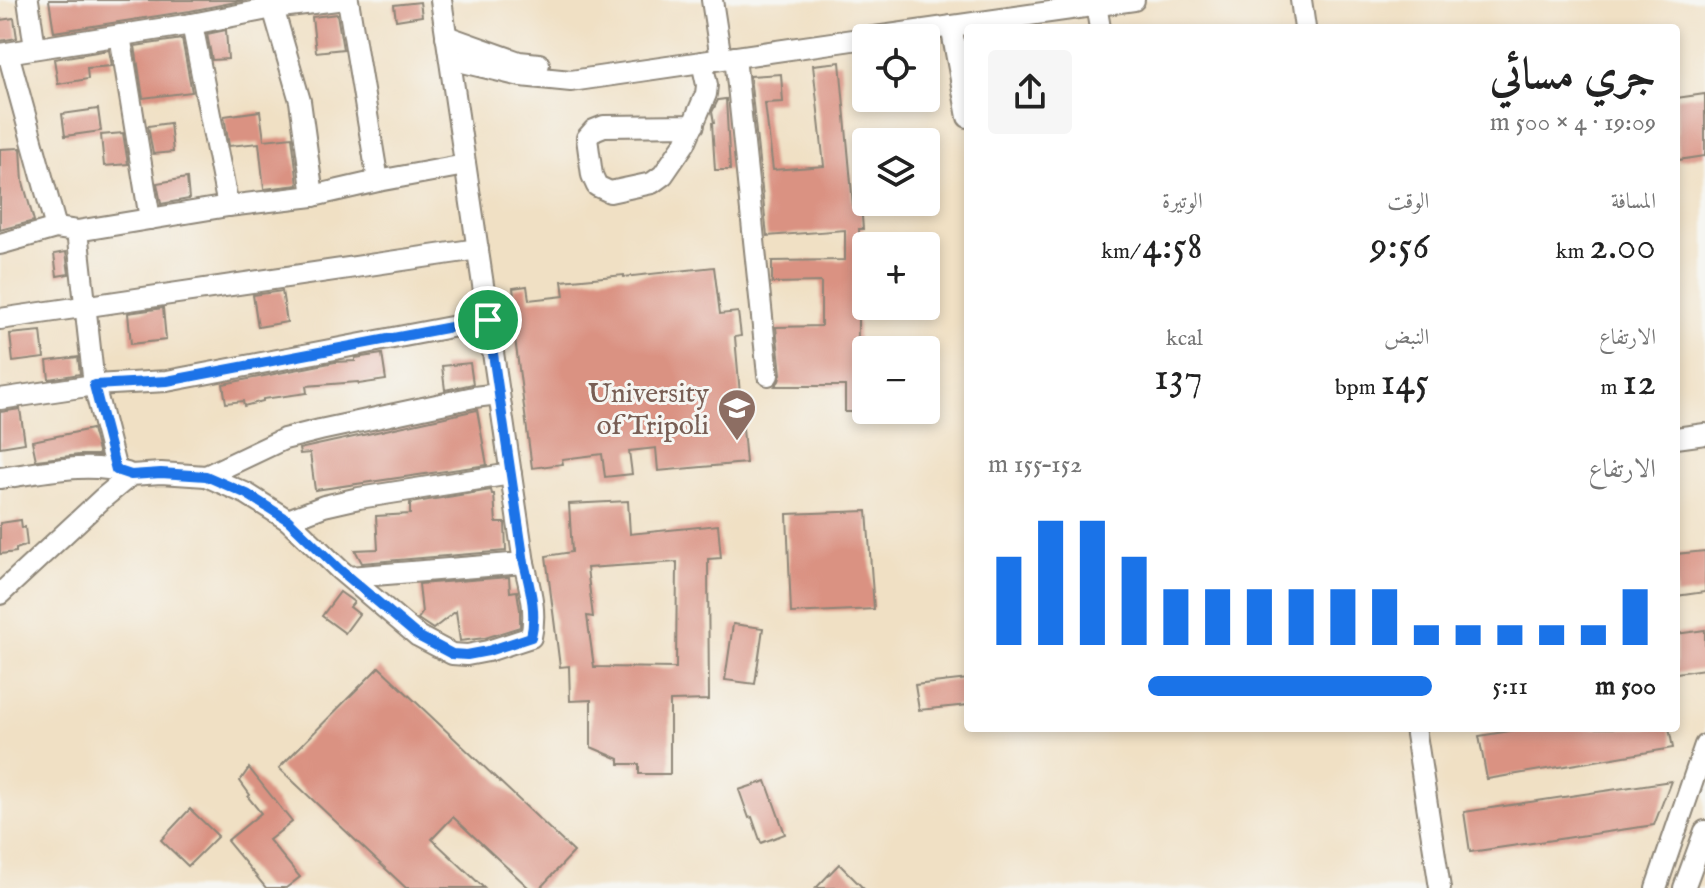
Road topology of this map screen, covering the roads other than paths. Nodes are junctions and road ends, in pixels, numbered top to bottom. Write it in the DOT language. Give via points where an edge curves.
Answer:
graph roads {
  1 [pos="28,0"];
  2 [pos="337,0"];
  3 [pos="348,0"];
  4 [pos="441,0"];
  5 [pos="712,0"];
  6 [pos="1134,0"];
  7 [pos="1301,0"];
  8 [pos="1096,5"];
  9 [pos="273,8"];
  10 [pos="192,24"];
  11 [pos="964,24"];
  12 [pos="965,24"];
  13 [pos="1099,24"];
  14 [pos="1304,24"];
  15 [pos="951,26"];
  16 [pos="940,28"];
  17 [pos="120,35"];
  18 [pos="446,36"];
  19 [pos="852,40"];
  20 [pos="35,48"];
  21 [pos="4,53"];
  22 [pos="450,59"];
  23 [pos="720,59"];
  24 [pos="622,73"];
  25 [pos="964,96"];
  26 [pos="694,125"];
  27 [pos="465,165"];
  28 [pos="378,181"];
  29 [pos="313,196"];
  30 [pos="228,206"];
  31 [pos="150,219"];
  32 [pos="56,228"];
  33 [pos="77,231"];
  34 [pos="0,244"];
  35 [pos="478,249"];
  36 [pos="87,308"];
  37 [pos="0,319"];
  38 [pos="488,320"];
  39 [pos="768,375"];
  40 [pos="94,385"];
  41 [pos="499,394"];
  42 [pos="0,399"];
  43 [pos="1705,434"];
  44 [pos="1680,437"];
  45 [pos="123,472"];
  46 [pos="511,474"];
  47 [pos="206,476"];
  48 [pos="0,478"];
  49 [pos="288,520"];
  50 [pos="524,563"];
  51 [pos="9,572"];
  52 [pos="349,577"];
  53 [pos="0,594"];
  54 [pos="1416,732"];
  55 [pos="1705,745"];
  56 [pos="1705,831"];
  57 [pos="1440,888"];
  58 [pos="1656,888"];
  59 [pos="1684,888"];
  1 -- 20 [label="street"];
  2 -- 9 [label="street"];
  3 -- 28 [label="street"];
  4 -- 18 [label="street"];
  5 -- 23 [label="street"];
  6 -- 8 [label="street"];
  7 -- 14 [label="street"];
  8 -- 12 [label="street"];
  8 -- 13 [label="street"];
  9 -- 10 [label="street"];
  9 -- 29 [label="street" via="300,101"];
  10 -- 17 [label="street"];
  10 -- 30 [label="street"];
  11 -- 15 [label="street"];
  15 -- 16 [label="street"];
  15 -- 25 [label="street"];
  17 -- 20 [label="street"];
  17 -- 31 [label="street"];
  18 -- 22 [label="street"];
  18 -- 24 [label="street" via="519,62"];
  19 -- 23 [label="street"];
  20 -- 21 [label="street"];
  21 -- 32 [label="street"];
  22 -- 24 [label="street" via="521,76 571,81"];
  22 -- 27 [label="street"];
  23 -- 24 [label="street"];
  23 -- 26 [label="street"];
  23 -- 39 [label="street"];
  26 -- 26 [label="street" via="663,175 652,183 610,192 597,186 587,138 594,130"];
  27 -- 28 [label="street"];
  27 -- 35 [label="street"];
  28 -- 29 [label="street"];
  29 -- 30 [label="street"];
  30 -- 31 [label="street"];
  31 -- 33 [label="street"];
  32 -- 33 [label="street"];
  32 -- 34 [label="street"];
  33 -- 36 [label="street"];
  35 -- 36 [label="street"];
  35 -- 38 [label="street"];
  36 -- 37 [label="street"];
  36 -- 40 [label="street"];
  38 -- 40 [label="street" via="167,381"];
  38 -- 41 [label="street"];
  40 -- 42 [label="street"];
  40 -- 45 [label="street"];
  41 -- 46 [label="street"];
  41 -- 47 [label="street" via="284,439"];
  43 -- 44 [label="street"];
  45 -- 47 [label="street"];
  45 -- 48 [label="street" via="88,468"];
  45 -- 51 [label="street" via="102,499"];
  46 -- 49 [label="street" via="359,498"];
  46 -- 50 [label="street"];
  47 -- 49 [label="street"];
  49 -- 52 [label="street"];
  50 -- 52 [label="street"];
  50 -- 52 [label="street" via="532,597 531,637 467,655 452,654 418,636"];
  51 -- 53 [label="street"];
  54 -- 57 [label="street"];
  55 -- 58 [label="street"];
  56 -- 59 [label="street"];
}
